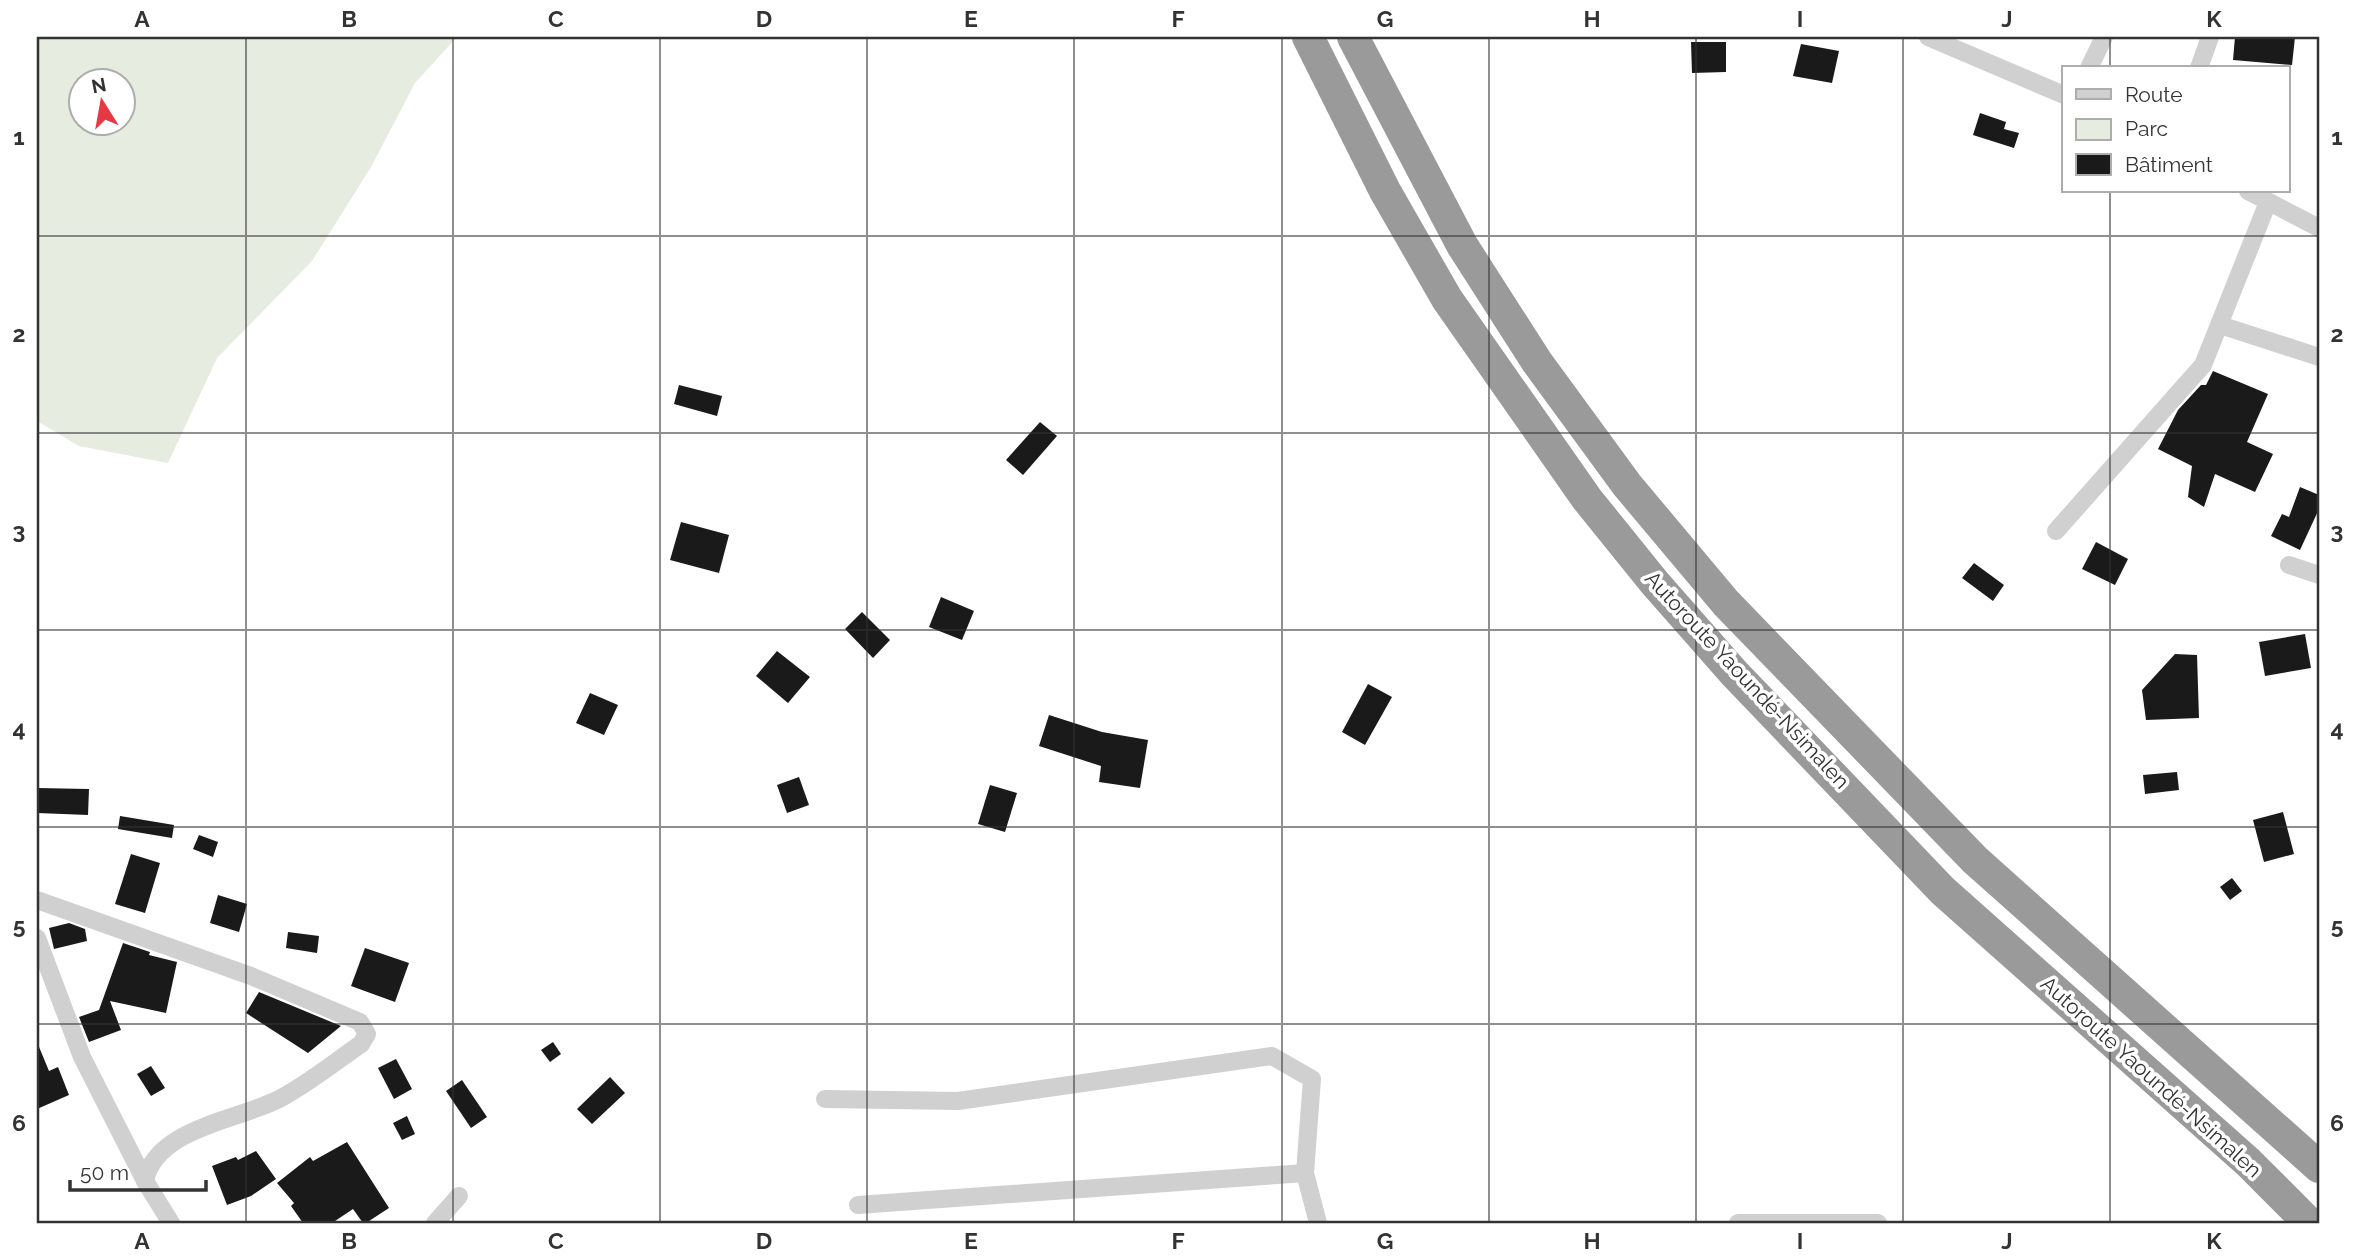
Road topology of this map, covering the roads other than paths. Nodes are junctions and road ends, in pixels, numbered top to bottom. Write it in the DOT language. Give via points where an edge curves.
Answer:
graph roads {
  1 [pos="1308,37"];
  2 [pos="1353,37"];
  3 [pos="1928,37"];
  4 [pos="2104,37"];
  5 [pos="2210,37"];
  6 [pos="2090,66"];
  7 [pos="2200,66"];
  8 [pos="2062,94"];
  9 [pos="2250,192"];
  10 [pos="2268,202"];
  11 [pos="2319,228"];
  12 [pos="2220,325"];
  13 [pos="2319,357"];
  14 [pos="2056,531"];
  15 [pos="2289,565"];
  16 [pos="2319,575"];
  17 [pos="37,900"];
  18 [pos="37,938"];
  19 [pos="825,1099"];
  20 [pos="2248,1162"];
  21 [pos="2319,1166"];
  22 [pos="1305,1173"];
  23 [pos="145,1181"];
  24 [pos="459,1196"];
  25 [pos="858,1205"];
  26 [pos="171,1223"];
  27 [pos="435,1223"];
  28 [pos="1318,1223"];
  29 [pos="1738,1223"];
  30 [pos="1878,1223"];
  31 [pos="2298,1223"];
  32 [pos="2309,1223"];
  1 -- 20 [label="highway, Autoroute Yaoundé-Nsimalen" via="1385,191 1447,299 1587,499 1654,582 1734,673 1943,891"];
  2 -- 21 [label="highway, Autoroute Yaoundé-Nsimalen" via="1462,245 1537,362 1627,485 1726,603 1975,860"];
  3 -- 8 [label="street"];
  4 -- 6 [label="street"];
  5 -- 7 [label="street"];
  9 -- 10 [label="street"];
  10 -- 11 [label="street"];
  10 -- 12 [label="street"];
  12 -- 13 [label="street"];
  12 -- 14 [label="street" via="2203,365"];
  15 -- 16 [label="street"];
  17 -- 23 [label="street" via="251,975 359,1022 367,1034 361,1044 280,1099 197,1130 157,1154"];
  18 -- 23 [label="street" via="82,1057"];
  19 -- 22 [label="street" via="958,1101 1272,1056 1312,1079"];
  20 -- 31 [label="highway"];
  20 -- 32 [label="highway, Autoroute Yaoundé-Nsimalen"];
  22 -- 25 [label="street"];
  22 -- 28 [label="street"];
  23 -- 26 [label="street"];
  24 -- 27 [label="street"];
  29 -- 30 [label="street"];
}
